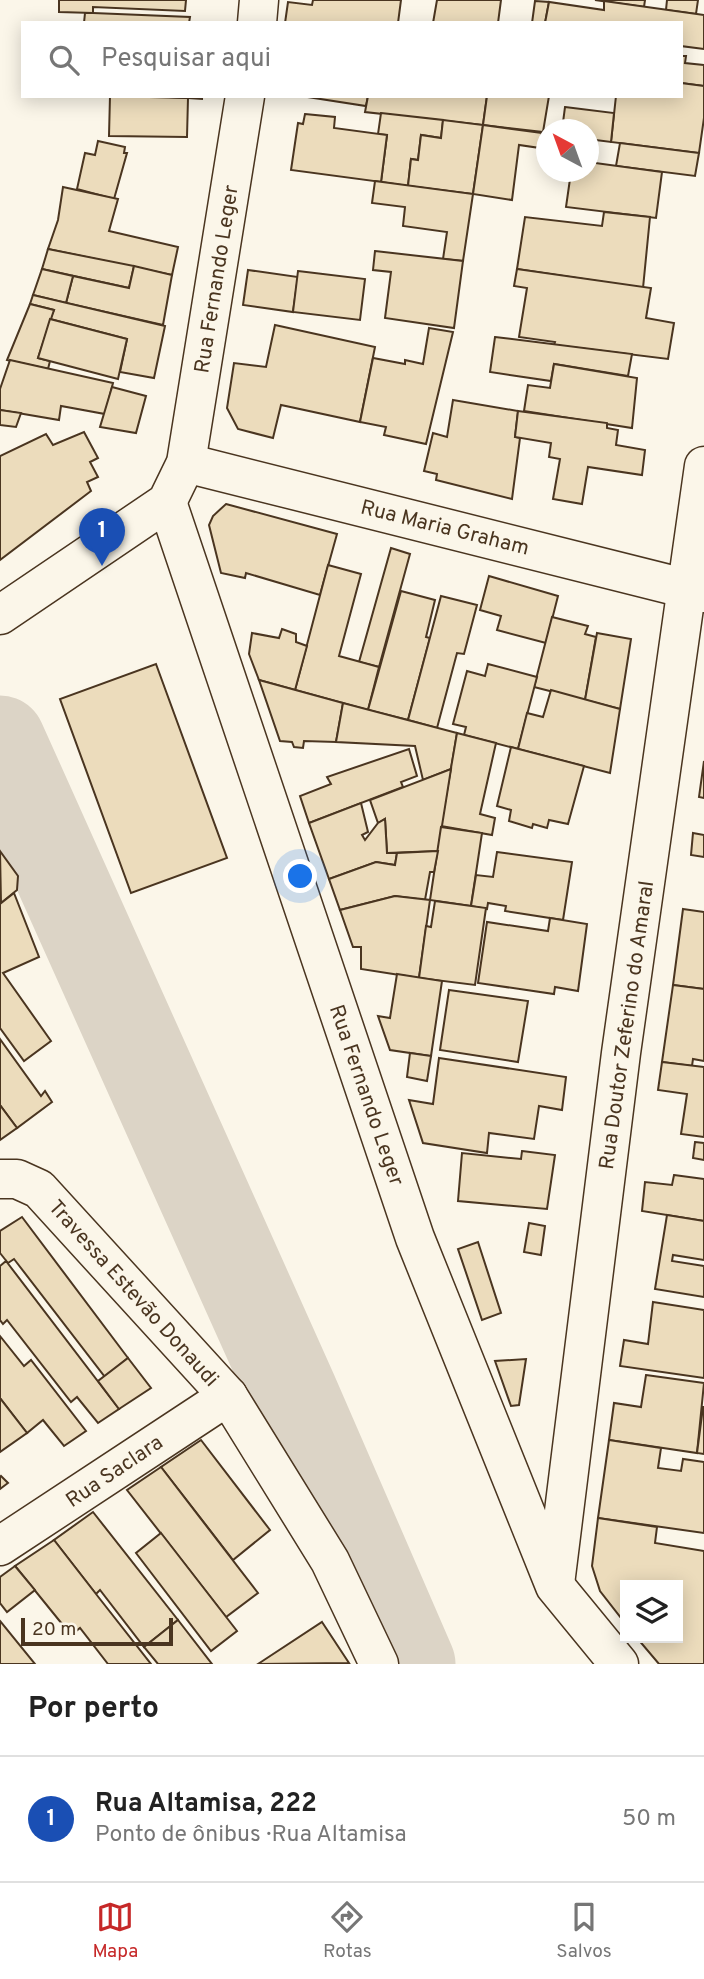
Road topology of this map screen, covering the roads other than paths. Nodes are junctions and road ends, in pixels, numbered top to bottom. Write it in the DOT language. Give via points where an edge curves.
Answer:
graph roads {
  1 [pos="259,0"];
  2 [pos="257,21"];
  3 [pos="245,98"];
  4 [pos="186,463"];
  5 [pos="704,466"];
  6 [pos="167,502"];
  7 [pos="695,590"];
  8 [pos="0,615"];
  9 [pos="0,1179"];
  10 [pos="228,1395"];
  11 [pos="0,1546"];
  12 [pos="555,1586"];
  13 [pos="379,1664"];
  14 [pos="619,1664"];
  1 -- 2 [label="street"];
  3 -- 4 [label="street, Rua Fernando Leger"];
  4 -- 6 [label="street, Rua Fernando Leger"];
  4 -- 7 [label="street, Rua Maria Graham"];
  5 -- 7 [label="street, Rua Doutor Zeferino do Amaral"];
  6 -- 8 [label="street"];
  6 -- 12 [label="street, Rua Fernando Leger" via="415,1238"];
  7 -- 12 [label="street, Rua Doutor Zeferino do Amaral" via="621,1053"];
  9 -- 10 [label="street, Travessa Estevão Donaudi" via="17,1179 39,1189"];
  10 -- 11 [label="street, Rua Saclara"];
  10 -- 13 [label="street, Travessa Estevão Donaudi" via="330,1561"];
  12 -- 14 [label="street, Rua Fernando Leger"];
}
